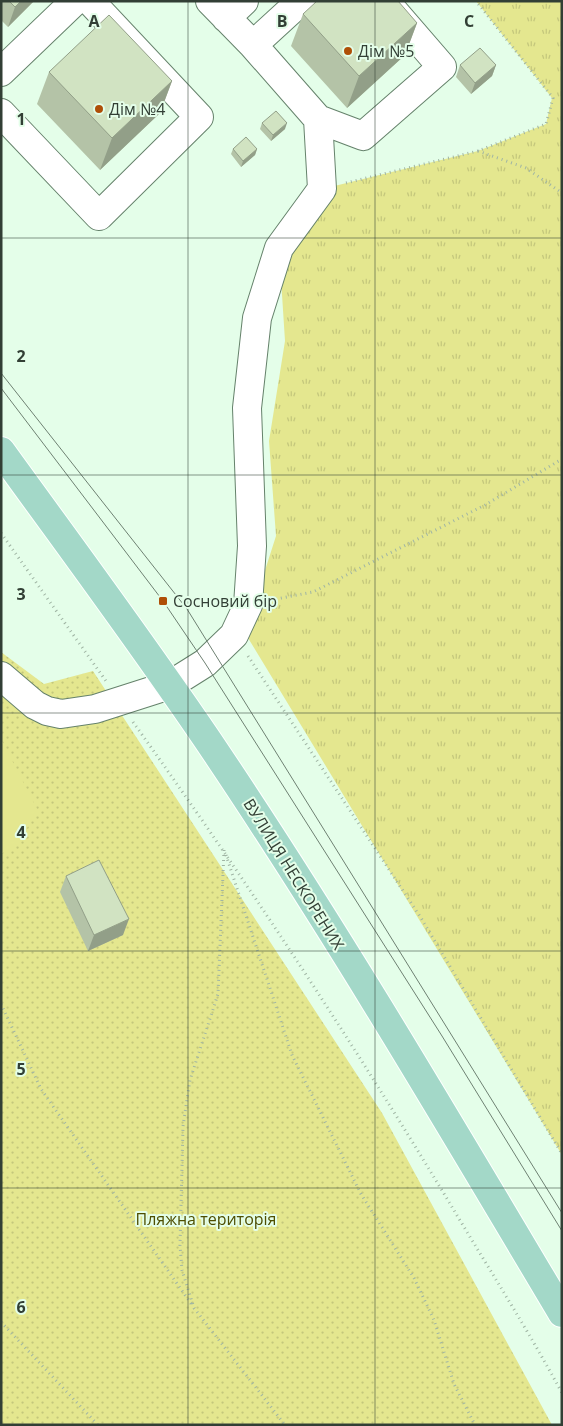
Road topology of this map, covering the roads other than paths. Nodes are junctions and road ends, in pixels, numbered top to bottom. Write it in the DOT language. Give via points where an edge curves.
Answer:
graph roads {
  1 [pos="74,1"];
  2 [pos="90,1"];
  3 [pos="301,1"];
  4 [pos="384,1"];
  5 [pos="227,7"];
  6 [pos="253,45"];
  7 [pos="1,72"];
  8 [pos="1,113"];
  9 [pos="318,119"];
  10 [pos="1,452"];
  11 [pos="1,676"];
  12 [pos="170,685"];
  13 [pos="562,1313"];
  1 -- 7 [label="lane"];
  2 -- 8 [label="lane" via="199,117 99,216"];
  3 -- 6 [label="lane"];
  4 -- 9 [label="lane" via="442,67 363,136"];
  5 -- 6 [label="lane"];
  6 -- 9 [label="lane"];
  9 -- 12 [label="lane" via="322,190 279,248 257,318 247,408 252,546 248,605 234,635 205,663"];
  10 -- 12 [label="main road, ВУЛИЦЯ НЕСКОРЕНИХ"];
  11 -- 12 [label="lane" via="36,705 61,714 119,702"];
  12 -- 13 [label="main road, ВУЛИЦЯ НЕСКОРЕНИХ" via="299,880"];
}
